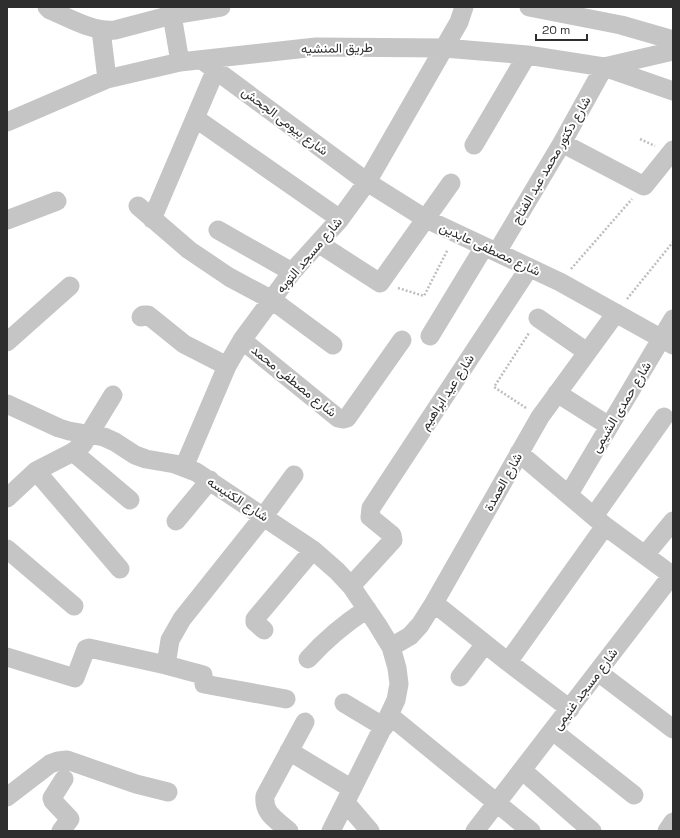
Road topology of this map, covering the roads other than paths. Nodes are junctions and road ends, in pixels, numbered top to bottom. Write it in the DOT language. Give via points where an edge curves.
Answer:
graph roads {
  1 [pos="221,7"];
  2 [pos="464,7"];
  3 [pos="529,7"];
  4 [pos="48,8"];
  5 [pos="174,11"];
  6 [pos="101,30"];
  7 [pos="673,40"];
  8 [pos="444,48"];
  9 [pos="673,52"];
  10 [pos="527,55"];
  11 [pos="180,62"];
  12 [pos="209,65"];
  13 [pos="604,67"];
  14 [pos="108,79"];
  15 [pos="673,91"];
  16 [pos="195,118"];
  17 [pos="7,122"];
  18 [pos="562,143"];
  19 [pos="474,144"];
  20 [pos="673,150"];
  21 [pos="367,182"];
  22 [pos="450,183"];
  23 [pos="57,201"];
  24 [pos="138,206"];
  25 [pos="152,219"];
  26 [pos="340,219"];
  27 [pos="426,219"];
  28 [pos="7,220"];
  29 [pos="218,230"];
  30 [pos="318,244"];
  31 [pos="491,250"];
  32 [pos="529,268"];
  33 [pos="292,272"];
  34 [pos="70,286"];
  35 [pos="272,300"];
  36 [pos="616,313"];
  37 [pos="141,317"];
  38 [pos="538,318"];
  39 [pos="673,319"];
  40 [pos="430,336"];
  41 [pos="242,340"];
  42 [pos="402,340"];
  43 [pos="7,342"];
  44 [pos="667,342"];
  45 [pos="333,345"];
  46 [pos="587,352"];
  47 [pos="227,366"];
  48 [pos="557,392"];
  49 [pos="113,395"];
  50 [pos="7,404"];
  51 [pos="664,417"];
  52 [pos="609,426"];
  53 [pos="89,434"];
  54 [pos="73,452"];
  55 [pos="519,453"];
  56 [pos="184,467"];
  57 [pos="36,471"];
  58 [pos="294,475"];
  59 [pos="210,480"];
  60 [pos="568,494"];
  61 [pos="7,498"];
  62 [pos="130,500"];
  63 [pos="264,516"];
  64 [pos="176,521"];
  65 [pos="600,521"];
  66 [pos="673,521"];
  67 [pos="7,549"];
  68 [pos="313,550"];
  69 [pos="645,555"];
  70 [pos="120,569"];
  71 [pos="673,575"];
  72 [pos="351,586"];
  73 [pos="434,603"];
  74 [pos="74,606"];
  75 [pos="367,609"];
  76 [pos="264,630"];
  77 [pos="486,644"];
  78 [pos="391,647"];
  79 [pos="7,657"];
  80 [pos="308,659"];
  81 [pos="508,662"];
  82 [pos="166,665"];
  83 [pos="598,672"];
  84 [pos="460,677"];
  85 [pos="286,699"];
  86 [pos="344,703"];
  87 [pos="570,709"];
  88 [pos="387,721"];
  89 [pos="305,722"];
  90 [pos="673,729"];
  91 [pos="553,731"];
  92 [pos="289,751"];
  93 [pos="522,770"];
  94 [pos="64,779"];
  95 [pos="168,792"];
  96 [pos="634,795"];
  97 [pos="349,796"];
  98 [pos="7,797"];
  99 [pos="497,803"];
  100 [pos="673,822"];
  101 [pos="61,831"];
  102 [pos="289,831"];
  103 [pos="331,831"];
  104 [pos="370,831"];
  105 [pos="475,831"];
  106 [pos="531,831"];
  107 [pos="592,831"];
  108 [pos="667,831"];
  1 -- 5 [label="street"];
  2 -- 8 [label="street, شارع مسجد التوبه" via="459,22"];
  3 -- 7 [label="street" via="621,25"];
  4 -- 6 [label="street"];
  5 -- 6 [label="street" via="115,30"];
  5 -- 11 [label="street"];
  6 -- 14 [label="street"];
  8 -- 10 [label="street, طريق المنشيه"];
  8 -- 12 [label="street, طريق المنشيه" via="316,46"];
  8 -- 21 [label="street, شارع مسجد التوبه"];
  9 -- 13 [label="street"];
  10 -- 13 [label="street, طريق المنشيه"];
  10 -- 19 [label="street"];
  11 -- 12 [label="street, طريق المنشيه"];
  11 -- 14 [label="street, طريق المنشيه"];
  12 -- 16 [label="street"];
  12 -- 21 [label="street, شارع بيومى الجحش"];
  13 -- 15 [label="street, طريق المنشيه"];
  13 -- 18 [label="street, شارع دكتور محمد عبد الفتاح"];
  14 -- 17 [label="street, طريق المنشيه"];
  16 -- 25 [label="street"];
  16 -- 26 [label="street"];
  18 -- 20 [label="street" via="644,186"];
  18 -- 31 [label="street, شارع دكتور محمد عبد الفتاح"];
  21 -- 26 [label="street, شارع مسجد التوبه"];
  21 -- 27 [label="street, شارع مصطفى عابدين"];
  22 -- 27 [label="street"];
  23 -- 28 [label="street"];
  24 -- 25 [label="street"];
  25 -- 35 [label="street" via="217,270"];
  26 -- 30 [label="street, شارع مسجد التوبه"];
  27 -- 30 [label="street" via="380,283"];
  27 -- 31 [label="street, شارع مصطفى عابدين"];
  29 -- 33 [label="street"];
  30 -- 33 [label="street, شارع مسجد التوبه"];
  31 -- 32 [label="street, شارع مصطفى عابدين"];
  31 -- 40 [label="street, شارع دكتور محمد عبد الفتاح"];
  32 -- 36 [label="street, شارع مصطفى عابدين"];
  32 -- 72 [label="street, شارع عيد ابراهيم" via="371,508 370,517 392,535 393,540"];
  33 -- 35 [label="street, شارع مسجد التوبه"];
  34 -- 43 [label="street"];
  35 -- 41 [label="street, شارع مسجد التوبه"];
  35 -- 45 [label="street"];
  36 -- 44 [label="street, شارع مصطفى عابدين"];
  36 -- 46 [label="street, شارع العمدة"];
  37 -- 47 [label="street" via="148,315 184,344"];
  38 -- 46 [label="street"];
  39 -- 44 [label="street, شارع حمدى الشيمى"];
  41 -- 42 [label="street, شارع مصطفى محمد" via="342,419 347,418"];
  41 -- 47 [label="street, شارع مسجد التوبه"];
  44 -- 52 [label="street, شارع حمدى الشيمى"];
  46 -- 48 [label="street, شارع العمدة"];
  47 -- 56 [label="street, شارع مسجد التوبه"];
  48 -- 52 [label="street"];
  48 -- 55 [label="street, شارع العمدة"];
  49 -- 53 [label="street"];
  50 -- 53 [label="street, شارع الكنيسه" via="58,428"];
  51 -- 65 [label="street"];
  52 -- 60 [label="street, شارع حمدى الشيمى"];
  53 -- 54 [label="street" via="83,444"];
  53 -- 56 [label="street, شارع الكنيسه" via="104,437 146,459"];
  54 -- 57 [label="street"];
  54 -- 62 [label="street"];
  55 -- 60 [label="street"];
  55 -- 73 [label="street, شارع العمدة"];
  56 -- 59 [label="street, شارع الكنيسه"];
  57 -- 61 [label="street"];
  57 -- 70 [label="street"];
  58 -- 63 [label="street"];
  59 -- 63 [label="street, شارع الكنيسه"];
  59 -- 64 [label="street"];
  60 -- 65 [label="street"];
  63 -- 68 [label="street, شارع الكنيسه"];
  63 -- 82 [label="street" via="182,619 170,640"];
  65 -- 69 [label="street"];
  65 -- 81 [label="street"];
  66 -- 69 [label="street"];
  67 -- 74 [label="street"];
  68 -- 72 [label="street, شارع الكنيسه"];
  68 -- 76 [label="street" via="255,619"];
  69 -- 71 [label="street"];
  71 -- 83 [label="street, شارع مسجد غنيمى"];
  72 -- 75 [label="street, شارع الكنيسه"];
  73 -- 77 [label="street"];
  73 -- 78 [label="street, شارع العمدة" via="410,636"];
  75 -- 78 [label="street, شارع الكنيسه"];
  75 -- 80 [label="street" via="345,623"];
  77 -- 81 [label="street"];
  77 -- 84 [label="street"];
  78 -- 88 [label="street, شارع الكنيسه" via="398,684 396,700"];
  79 -- 82 [label="street" via="75,678 88,648"];
  81 -- 87 [label="street"];
  82 -- 85 [label="street" via="203,675 204,684"];
  83 -- 87 [label="street, شارع مسجد غنيمى"];
  83 -- 90 [label="street"];
  86 -- 88 [label="street"];
  87 -- 91 [label="street, شارع مسجد غنيمى"];
  88 -- 97 [label="street, شارع الكنيسه"];
  88 -- 99 [label="street"];
  89 -- 92 [label="street"];
  91 -- 93 [label="street, شارع مسجد غنيمى"];
  91 -- 96 [label="street"];
  92 -- 97 [label="street"];
  92 -- 102 [label="street" via="265,802 268,812"];
  93 -- 99 [label="street, شارع مسجد غنيمى"];
  93 -- 107 [label="street"];
  94 -- 101 [label="street" via="52,798 70,819"];
  95 -- 98 [label="street" via="136,784 67,760 50,764"];
  97 -- 103 [label="street, شارع الكنيسه"];
  97 -- 104 [label="street"];
  99 -- 105 [label="street, شارع مسجد غنيمى"];
  99 -- 106 [label="street"];
  100 -- 108 [label="street"];
}
